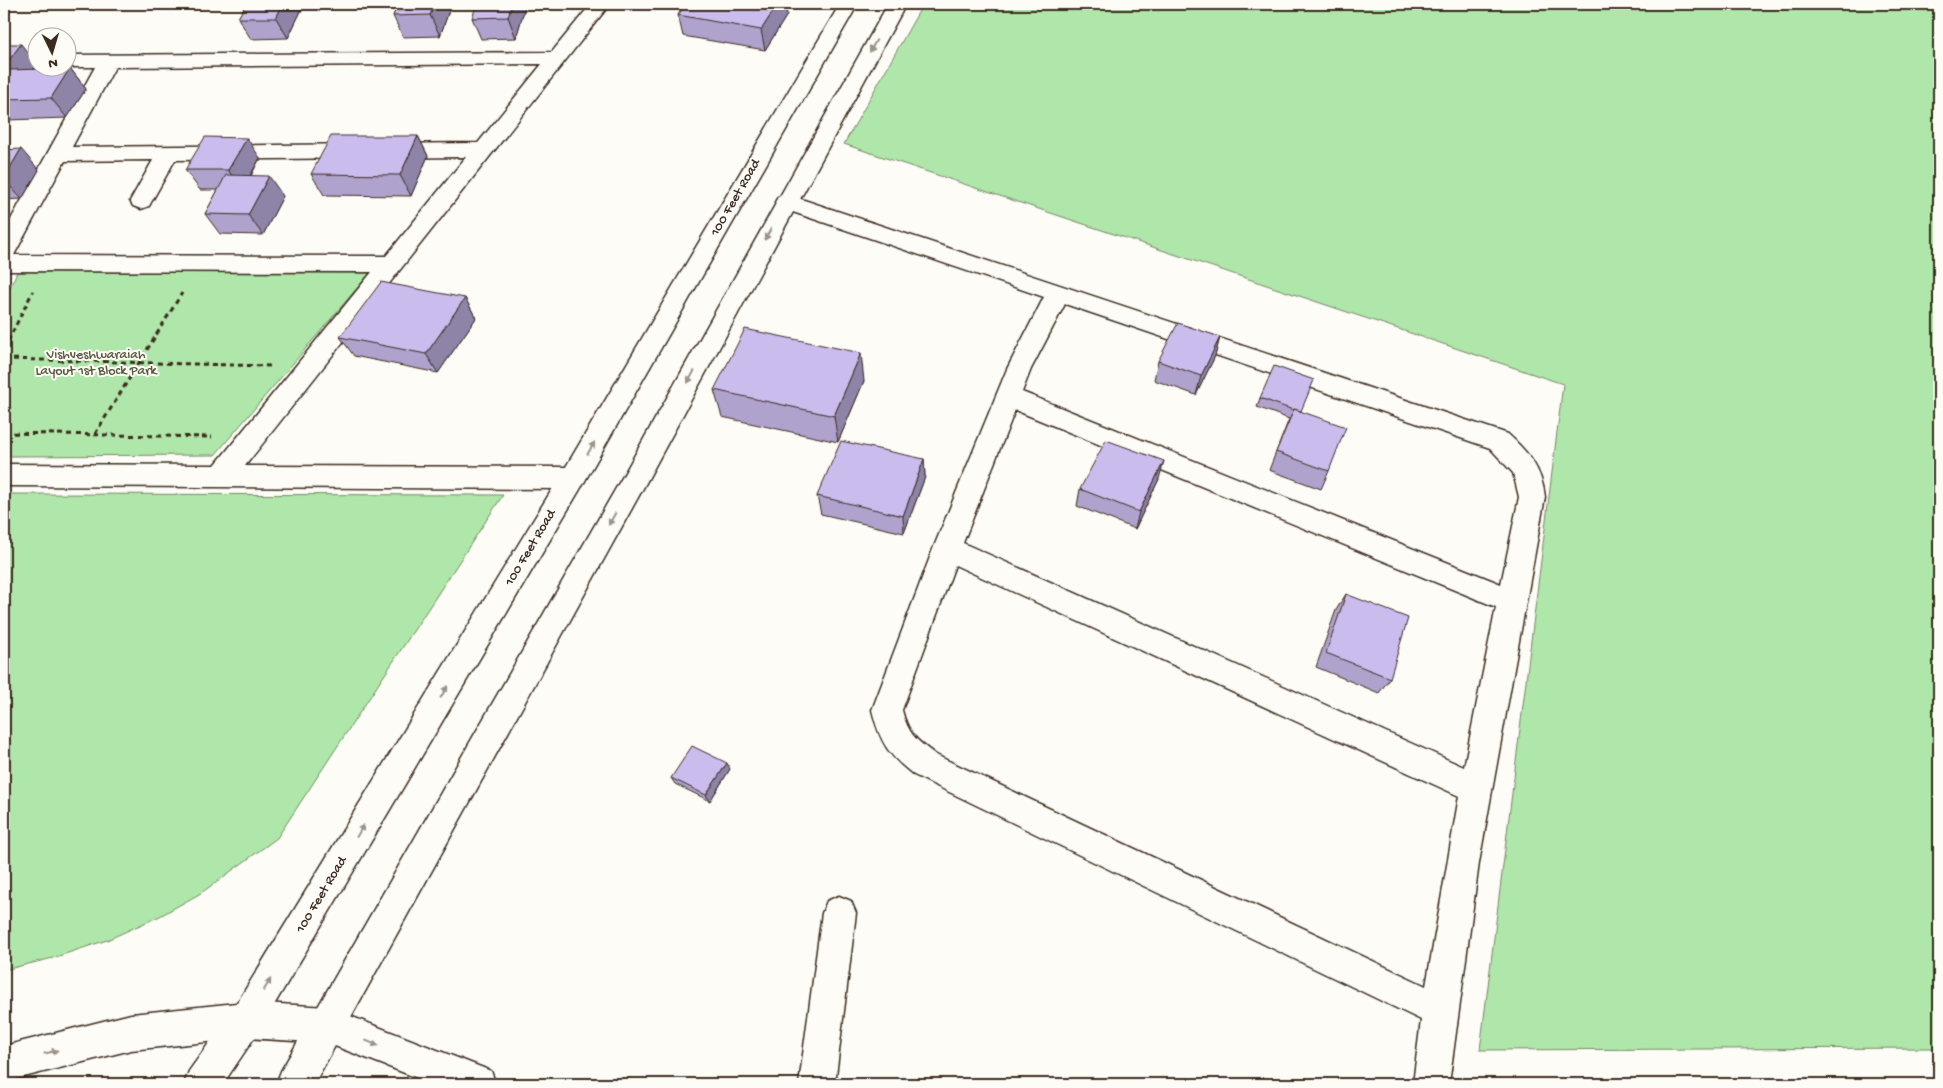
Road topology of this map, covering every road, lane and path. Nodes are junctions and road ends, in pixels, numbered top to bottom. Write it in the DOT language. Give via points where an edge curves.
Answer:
graph roads {
  1 [pos="601,4"];
  2 [pos="849,4"];
  3 [pos="897,4"];
  4 [pos="557,58"];
  5 [pos="108,60"];
  6 [pos="4,61"];
  7 [pos="28,61"];
  8 [pos="78,61"];
  9 [pos="483,150"];
  10 [pos="168,153"];
  11 [pos="58,154"];
  12 [pos="141,201"];
  13 [pos="786,202"];
  14 [pos="4,252"];
  15 [pos="4,263"];
  16 [pos="391,264"];
  17 [pos="182,292"];
  18 [pos="1058,294"];
  19 [pos="4,359"];
  20 [pos="139,362"];
  21 [pos="269,373"];
  22 [pos="1009,396"];
  23 [pos="4,433"];
  24 [pos="94,435"];
  25 [pos="216,437"];
  26 [pos="4,476"];
  27 [pos="220,477"];
  28 [pos="573,478"];
  29 [pos="946,549"];
  30 [pos="1512,601"];
  31 [pos="1476,788"];
  32 [pos="839,913"];
  33 [pos="1439,1010"];
  34 [pos="246,1020"];
  35 [pos="327,1025"];
  36 [pos="4,1064"];
  37 [pos="202,1084"];
  38 [pos="294,1084"];
  39 [pos="478,1084"];
  40 [pos="817,1084"];
  41 [pos="1431,1084"];
  1 -- 4 [label="street"];
  28 -- 2 [label="street, 100 Feet Road, one-way"];
  3 -- 13 [label="street, one-way"];
  4 -- 5 [label="street"];
  4 -- 9 [label="street"];
  5 -- 8 [label="street"];
  5 -- 11 [label="street"];
  6 -- 7 [label="street"];
  9 -- 10 [label="street"];
  9 -- 16 [label="street"];
  10 -- 11 [label="street"];
  10 -- 12 [label="street"];
  11 -- 14 [label="street"];
  13 -- 18 [label="street"];
  13 -- 35 [label="street, one-way" via="632,484"];
  15 -- 16 [label="street"];
  16 -- 27 [label="street"];
  17 -- 20 [label="path"];
  18 -- 22 [label="street" via="1019,369"];
  18 -- 30 [label="street" via="1499,442 1524,466 1532,497"];
  19 -- 20 [label="path"];
  20 -- 21 [label="path" via="275,366"];
  20 -- 24 [label="path"];
  22 -- 29 [label="street"];
  22 -- 30 [label="street"];
  23 -- 24 [label="path"];
  24 -- 25 [label="path"];
  26 -- 27 [label="street"];
  27 -- 28 [label="street"];
  34 -- 28 [label="street, 100 Feet Road, one-way"];
  29 -- 31 [label="street"];
  29 -- 33 [label="street" via="888,710 893,737 905,750 925,764"];
  30 -- 31 [label="street"];
  31 -- 33 [label="street"];
  32 -- 40 [label="street"];
  33 -- 41 [label="street"];
  34 -- 35 [label="street"];
  36 -- 34 [label="street, one-way" via="131,1032"];
  34 -- 37 [label="street, 100 Feet Road"];
  35 -- 38 [label="street"];
  35 -- 39 [label="street, one-way"];
}
